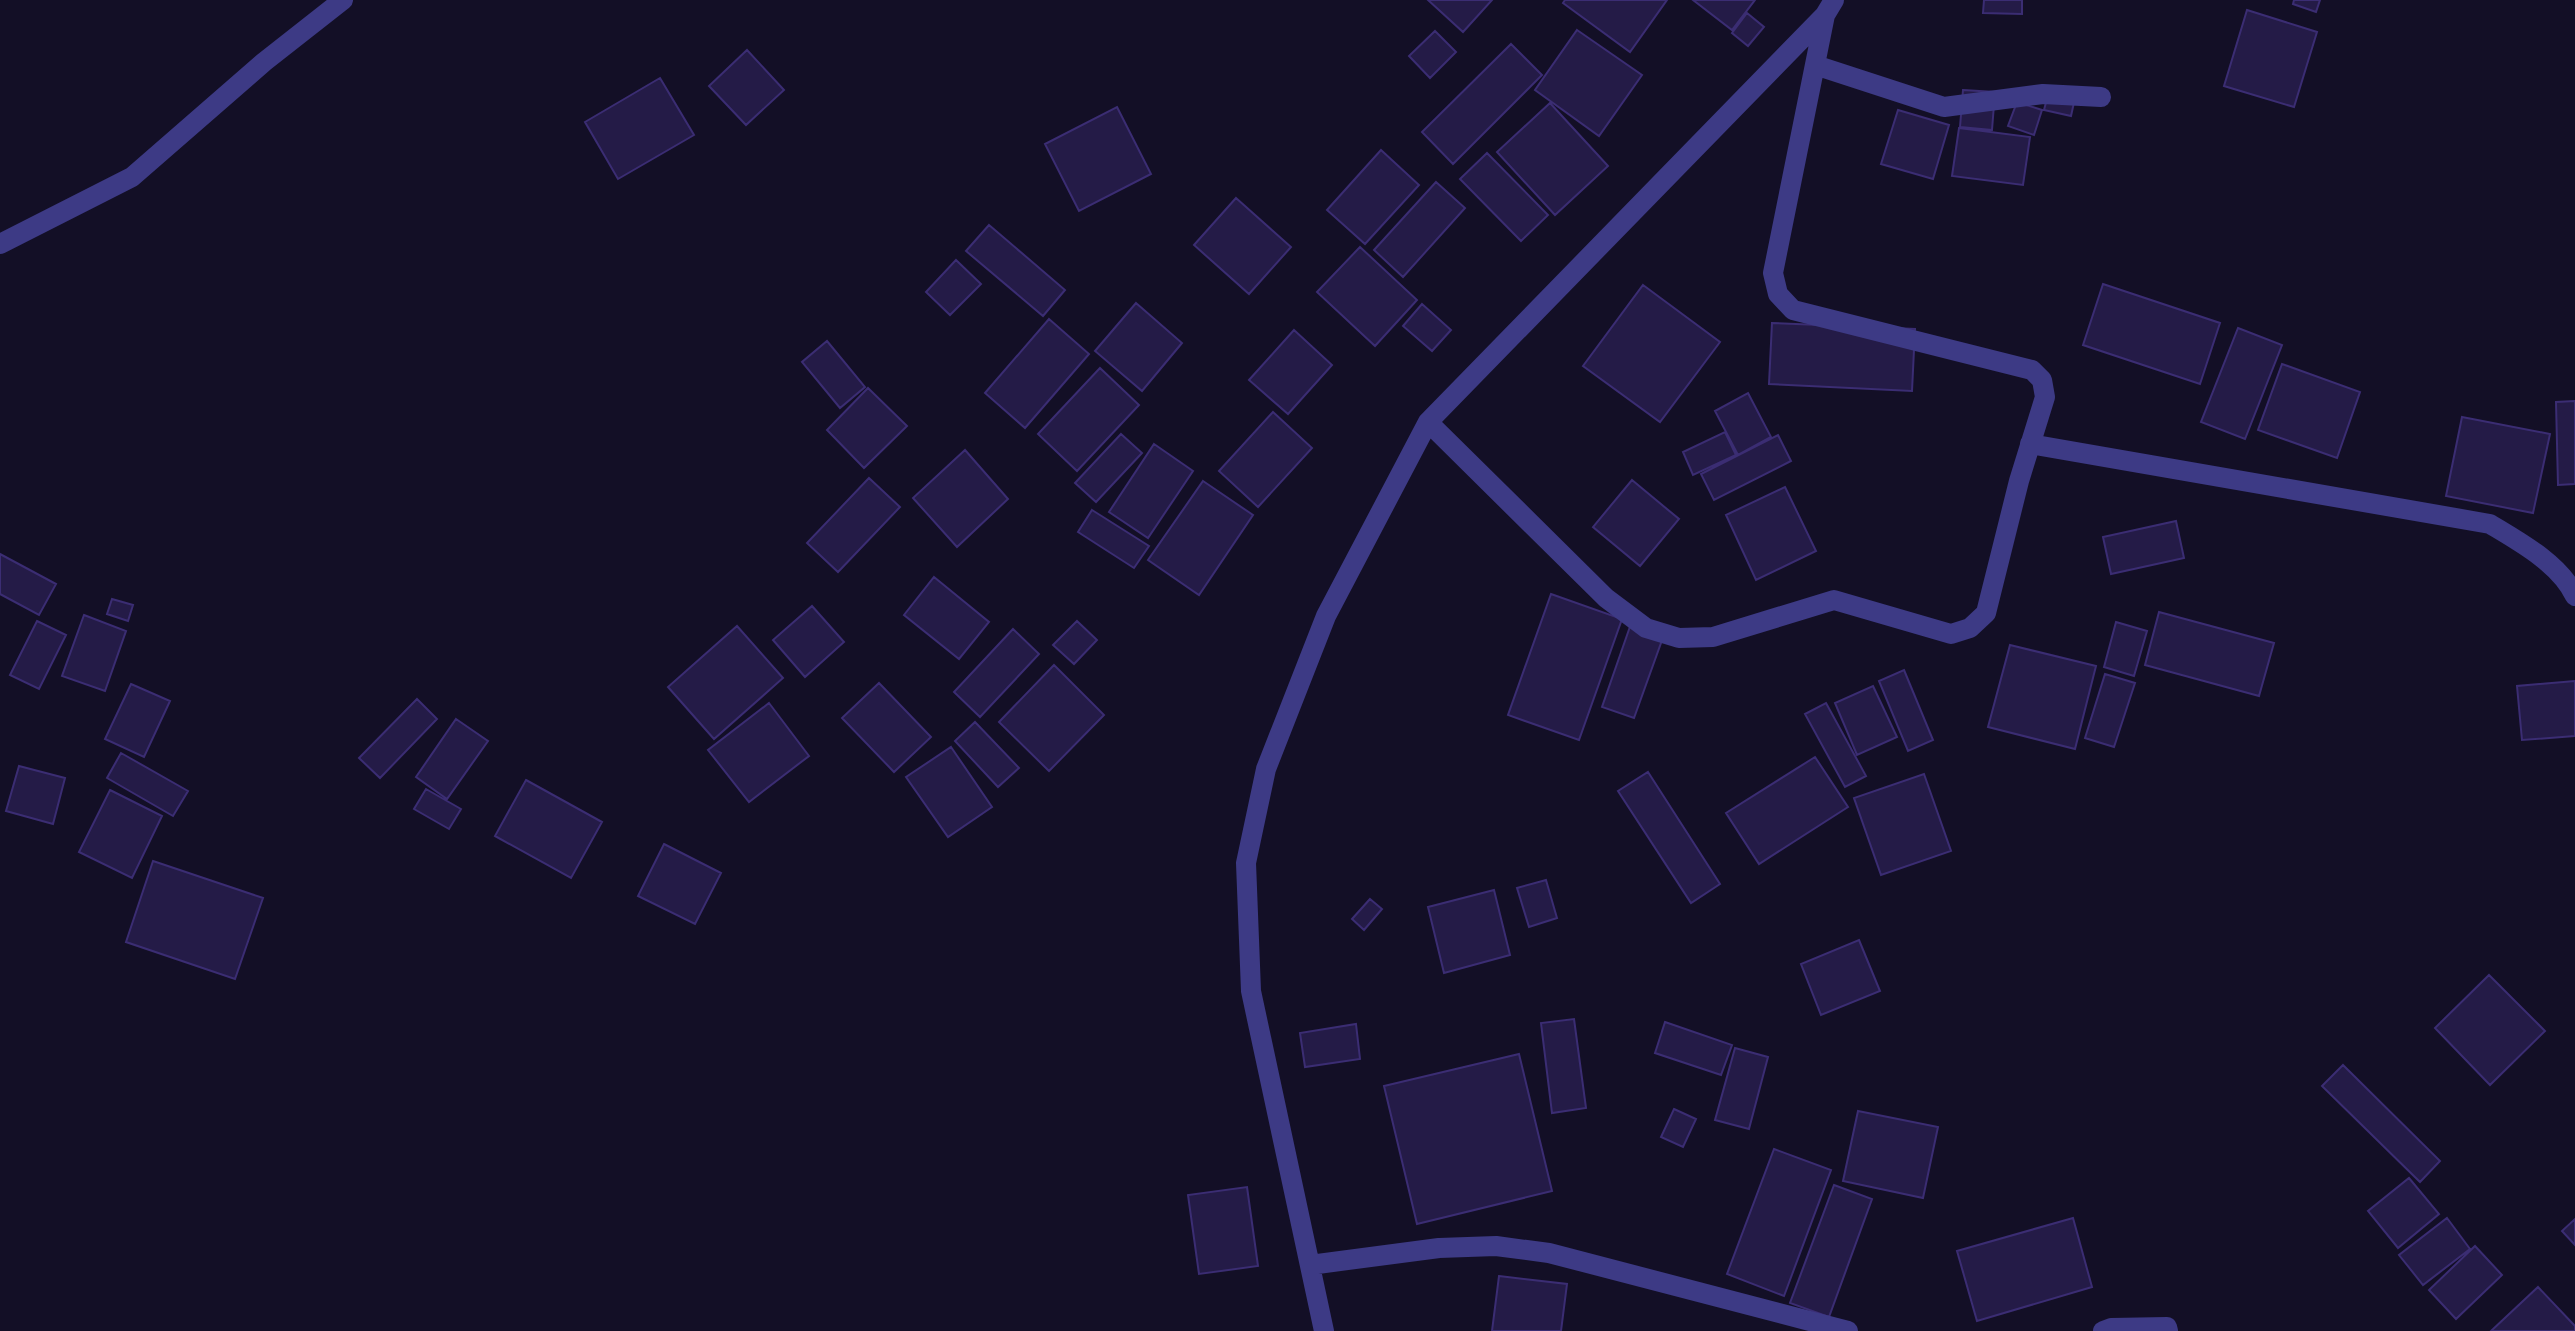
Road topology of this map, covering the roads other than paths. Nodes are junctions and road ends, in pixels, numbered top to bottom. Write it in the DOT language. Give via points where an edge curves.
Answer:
graph roads {
  1 [pos="343,0"];
  2 [pos="1830,8"];
  3 [pos="1815,65"];
  4 [pos="2101,97"];
  5 [pos="2,246"];
  6 [pos="1428,422"];
  7 [pos="2030,444"];
  8 [pos="2575,596"];
  9 [pos="1310,1265"];
  10 [pos="1324,1331"];
  11 [pos="1848,1331"];
  12 [pos="2103,1331"];
  13 [pos="2168,1331"];
  1 -- 5 [label="street" via="132,177"];
  2 -- 3 [label="street"];
  2 -- 6 [label="street"];
  3 -- 4 [label="street" via="1944,107 2043,94"];
  3 -- 7 [label="street" via="1773,273 1778,294 1793,310 2032,370 2042,380 2045,397"];
  6 -- 7 [label="street" via="1606,598 1646,628 1679,638 1713,637 1834,600 1951,634 1970,628 1986,613 1993,592"];
  6 -- 9 [label="street" via="1326,616 1266,769 1246,863 1251,991"];
  7 -- 8 [label="street" via="2490,524 2528,547"];
  9 -- 10 [label="street"];
  9 -- 11 [label="street" via="1496,1246 1549,1253"];
  12 -- 13 [label="street"];
}
